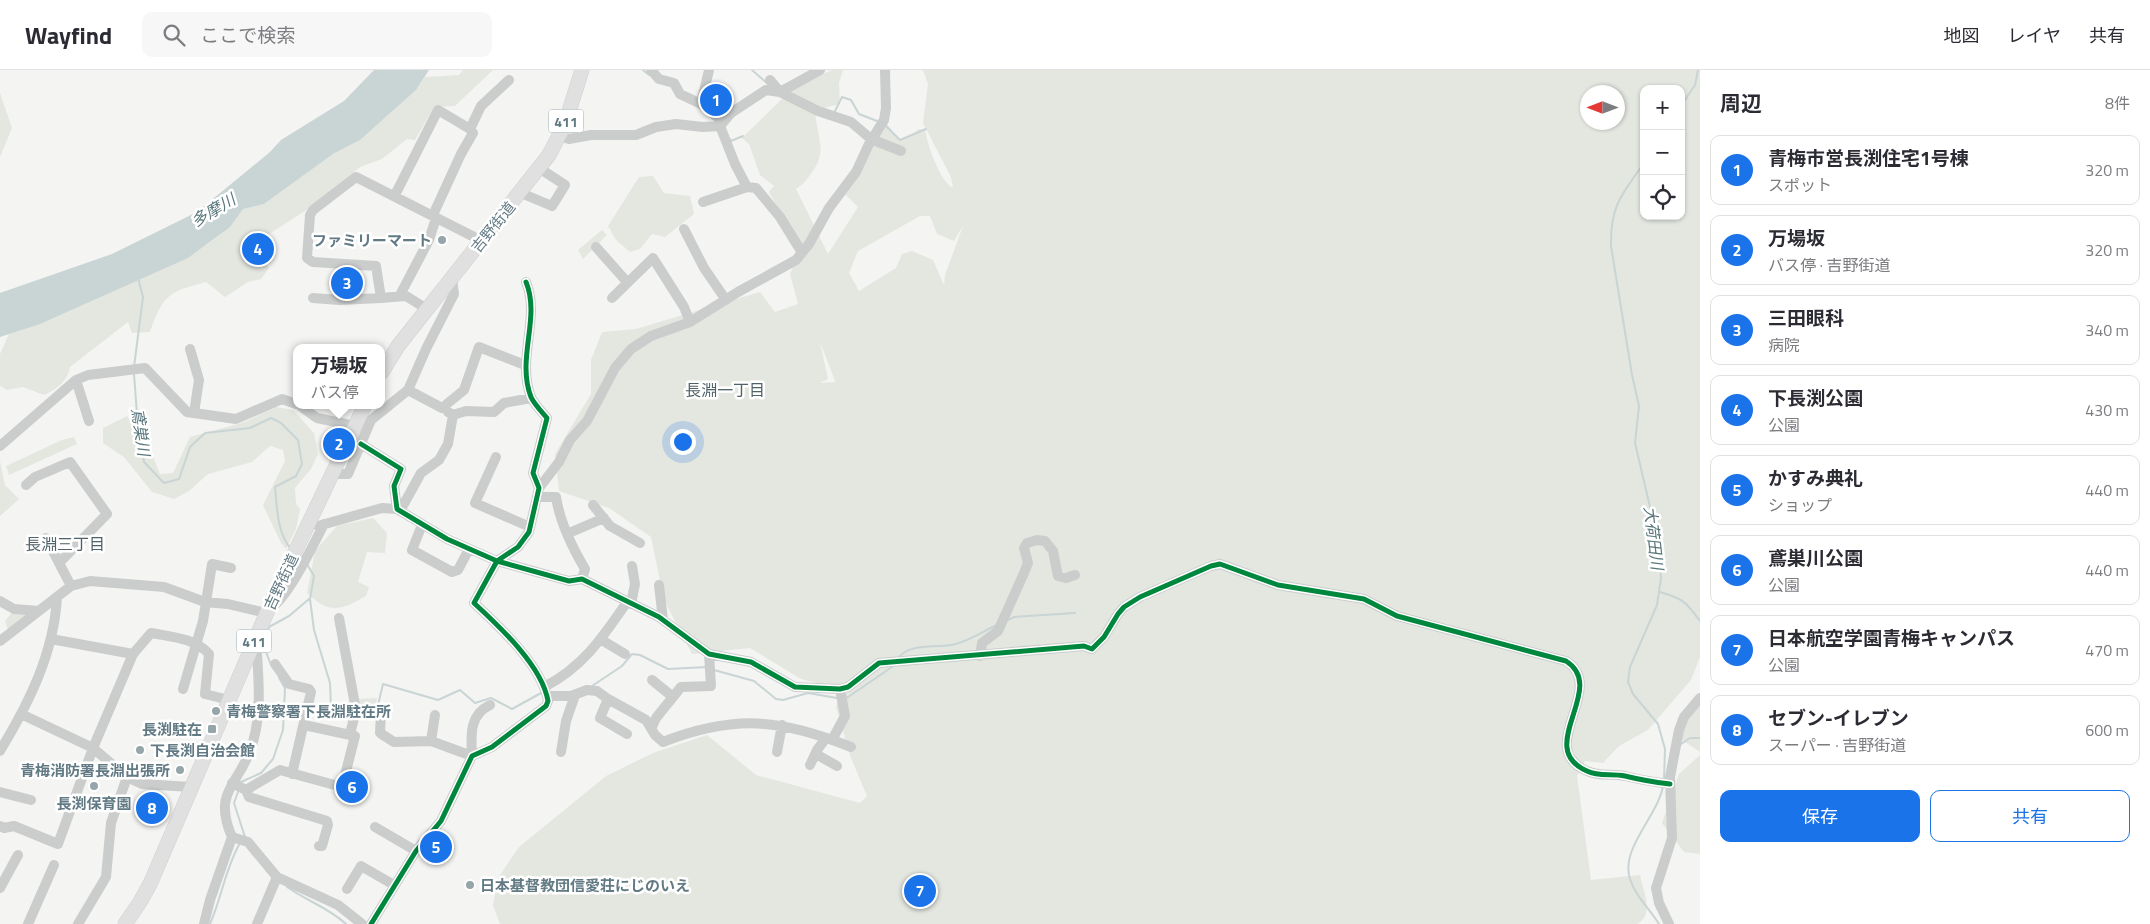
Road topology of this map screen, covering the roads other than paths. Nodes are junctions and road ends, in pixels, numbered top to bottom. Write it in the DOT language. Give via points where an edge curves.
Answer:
graph roads {
  1 [pos="582,70"];
  2 [pos="651,70"];
  3 [pos="709,70"];
  4 [pos="820,70"];
  5 [pos="885,70"];
  6 [pos="509,80"];
  7 [pos="770,80"];
  8 [pos="782,91"];
  9 [pos="701,104"];
  10 [pos="721,124"];
  11 [pos="470,129"];
  12 [pos="559,136"];
  13 [pos="871,139"];
  14 [pos="901,151"];
  15 [pos="539,168"];
  16 [pos="747,187"];
  17 [pos="520,193"];
  18 [pos="395,195"];
  19 [pos="703,202"];
  20 [pos="434,216"];
  21 [pos="684,229"];
  22 [pos="482,241"];
  23 [pos="596,247"];
  24 [pos="801,251"];
  25 [pos="452,278"];
  26 [pos="526,282"];
  27 [pos="628,282"];
  28 [pos="400,295"];
  29 [pos="313,298"];
  30 [pos="381,298"];
  31 [pos="612,298"];
  32 [pos="726,300"];
  33 [pos="427,309"];
  34 [pos="690,322"];
  35 [pos="190,349"];
  36 [pos="526,365"];
  37 [pos="385,368"];
  38 [pos="76,380"];
  39 [pos="408,390"];
  40 [pos="532,398"];
  41 [pos="293,402"];
  42 [pos="442,408"];
  43 [pos="305,409"];
  44 [pos="363,409"];
  45 [pos="385,409"];
  46 [pos="385,409"];
  47 [pos="194,413"];
  48 [pos="452,415"];
  49 [pos="89,421"];
  50 [pos="355,426"];
  51 [pos="361,444"];
  52 [pos="0,446"];
  53 [pos="496,457"];
  54 [pos="332,474"];
  55 [pos="26,485"];
  56 [pos="538,492"];
  57 [pos="594,505"];
  58 [pos="399,510"];
  59 [pos="604,518"];
  60 [pos="324,524"];
  61 [pos="422,525"];
  62 [pos="530,527"];
  63 [pos="305,528"];
  64 [pos="569,533"];
  65 [pos="46,538"];
  66 [pos="640,544"];
  67 [pos="469,549"];
  68 [pos="299,557"];
  69 [pos="498,561"];
  70 [pos="59,563"];
  71 [pos="632,566"];
  72 [pos="231,568"];
  73 [pos="1075,575"];
  74 [pos="582,579"];
  75 [pos="659,585"];
  76 [pos="71,586"];
  77 [pos="57,597"];
  78 [pos="0,601"];
  79 [pos="205,602"];
  80 [pos="629,603"];
  81 [pos="39,611"];
  82 [pos="267,611"];
  83 [pos="339,618"];
  84 [pos="663,620"];
  85 [pos="51,639"];
  86 [pos="600,639"];
  87 [pos="0,641"];
  88 [pos="197,643"];
  89 [pos="252,647"];
  90 [pos="134,654"];
  91 [pos="625,654"];
  92 [pos="709,654"];
  93 [pos="980,656"];
  94 [pos="275,664"];
  95 [pos="652,680"];
  96 [pos="840,689"];
  97 [pos="184,690"];
  98 [pos="545,690"];
  99 [pos="575,695"];
  100 [pos="672,697"];
  101 [pos="1700,698"];
  102 [pos="608,699"];
  103 [pos="229,700"];
  104 [pos="490,705"];
  105 [pos="381,711"];
  106 [pos="21,714"];
  107 [pos="435,715"];
  108 [pos="304,725"];
  109 [pos="782,725"];
  110 [pos="652,727"];
  111 [pos="350,734"];
  112 [pos="627,734"];
  113 [pos="829,739"];
  114 [pos="431,741"];
  115 [pos="850,747"];
  116 [pos="93,748"];
  117 [pos="0,751"];
  118 [pos="561,752"];
  119 [pos="777,752"];
  120 [pos="816,754"];
  121 [pos="472,756"];
  122 [pos="810,765"];
  123 [pos="837,766"];
  124 [pos="292,774"];
  125 [pos="128,777"];
  126 [pos="1665,784"];
  127 [pos="191,787"];
  128 [pos="239,787"];
  129 [pos="0,792"];
  130 [pos="31,800"];
  131 [pos="0,826"];
  132 [pos="375,827"];
  133 [pos="238,839"];
  134 [pos="319,846"];
  135 [pos="416,851"];
  136 [pos="18,854"];
  137 [pos="54,865"];
  138 [pos="276,880"];
  139 [pos="394,885"];
  140 [pos="0,888"];
  141 [pos="347,889"];
  142 [pos="28,924"];
  143 [pos="78,924"];
  144 [pos="125,924"];
  145 [pos="205,924"];
  146 [pos="257,924"];
  147 [pos="362,924"];
  148 [pos="371,924"];
  149 [pos="1668,924"];
  1 -- 12 [label="highway, 吉野街道 / 411"];
  2 -- 9 [label="street" via="660,79 674,82 680,94"];
  3 -- 9 [label="street"];
  4 -- 8 [label="street"];
  5 -- 13 [label="street" via="886,114"];
  6 -- 11 [label="street" via="481,106"];
  7 -- 8 [label="street"];
  8 -- 10 [label="street" via="762,91"];
  8 -- 13 [label="street" via="818,111 851,122"];
  9 -- 10 [label="street"];
  10 -- 12 [label="street" via="703,127 676,124 636,135 591,135 569,139"];
  10 -- 16 [label="street"];
  11 -- 18 [label="street" via="438,110"];
  11 -- 20 [label="street" via="472,138 461,154"];
  12 -- 15 [label="highway, 吉野街道 / 411"];
  13 -- 14 [label="street"];
  13 -- 24 [label="street" via="856,172 829,208 809,244"];
  15 -- 17 [label="highway, 吉野街道 / 411"];
  15 -- 17 [label="street" via="566,184 552,206"];
  16 -- 19 [label="street"];
  16 -- 24 [label="street" via="756,188 780,216"];
  17 -- 22 [label="highway, 吉野街道 / 411"];
  18 -- 20 [label="street"];
  18 -- 30 [label="street" via="356,177 310,215 307,258 313,262 376,266"];
  20 -- 22 [label="street"];
  20 -- 28 [label="street" via="429,240"];
  21 -- 32 [label="street" via="704,268"];
  22 -- 25 [label="highway, 吉野街道 / 411"];
  23 -- 27 [label="street"];
  24 -- 32 [label="street" via="786,268 756,281"];
  25 -- 33 [label="highway, 吉野街道 / 411"];
  25 -- 39 [label="street" via="454,294"];
  26 -- 36 [label="street" via="532,311"];
  27 -- 31 [label="street"];
  27 -- 34 [label="street" via="653,258"];
  28 -- 30 [label="street"];
  28 -- 33 [label="street"];
  29 -- 30 [label="street"];
  32 -- 34 [label="street"];
  33 -- 37 [label="highway, 吉野街道 / 411"];
  34 -- 56 [label="street" via="650,336 625,356 615,368 587,421 570,440"];
  35 -- 47 [label="street" via="199,380"];
  36 -- 40 [label="street"];
  36 -- 42 [label="street" via="479,348 464,390"];
  38 -- 47 [label="street" via="88,375 145,368 182,408"];
  38 -- 49 [label="street"];
  38 -- 52 [label="street"];
  39 -- 42 [label="street"];
  39 -- 46 [label="street"];
  40 -- 48 [label="street" via="504,403 494,412 466,411"];
  40 -- 56 [label="street" via="547,418 533,473"];
  41 -- 47 [label="street" via="282,399 236,419"];
  42 -- 48 [label="street"];
  43 -- 50 [label="street" via="317,418"];
  44 -- 50 [label="highway, 吉野街道 / 411"];
  45 -- 51 [label="street" via="371,420"];
  48 -- 58 [label="street" via="448,444 439,460 421,473"];
  50 -- 54 [label="highway, 吉野街道 / 411"];
  51 -- 54 [label="street" via="348,474"];
  51 -- 58 [label="street" via="401,469 394,486"];
  53 -- 62 [label="street" via="475,503"];
  54 -- 63 [label="highway, 吉野街道 / 411"];
  55 -- 70 [label="street" via="35,477 70,462 107,514"];
  56 -- 62 [label="street"];
  56 -- 64 [label="street" via="556,497 562,525"];
  57 -- 59 [label="street"];
  58 -- 60 [label="street" via="382,508"];
  58 -- 61 [label="street"];
  59 -- 64 [label="street"];
  59 -- 66 [label="street" via="610,526"];
  60 -- 63 [label="street"];
  60 -- 68 [label="street"];
  61 -- 67 [label="street"];
  61 -- 67 [label="street" via="412,550 452,572 458,570"];
  62 -- 69 [label="street" via="518,547"];
  63 -- 68 [label="highway, 吉野街道 / 411"];
  64 -- 74 [label="street" via="585,569"];
  65 -- 70 [label="street"];
  67 -- 69 [label="street"];
  68 -- 82 [label="highway, 吉野街道 / 411"];
  69 -- 74 [label="street" via="569,581"];
  69 -- 98 [label="street" via="474,603 510,637"];
  70 -- 76 [label="street"];
  71 -- 80 [label="street" via="635,584"];
  72 -- 79 [label="street" via="212,564"];
  73 -- 93 [label="street" via="1058,576 1054,551 1045,541 1027,543 1024,548 1028,563 1024,573 998,631 982,643"];
  74 -- 80 [label="street"];
  75 -- 84 [label="street"];
  76 -- 77 [label="street"];
  76 -- 79 [label="street" via="90,580 164,587"];
  77 -- 81 [label="street"];
  77 -- 85 [label="street" via="56,624"];
  78 -- 81 [label="street" via="14,608"];
  79 -- 82 [label="street"];
  79 -- 88 [label="street"];
  80 -- 84 [label="street"];
  80 -- 86 [label="street"];
  81 -- 87 [label="street"];
  82 -- 89 [label="highway, 吉野街道 / 411"];
  83 -- 111 [label="street" via="355,713"];
  84 -- 92 [label="street"];
  85 -- 90 [label="street"];
  85 -- 106 [label="street" via="38,681"];
  86 -- 91 [label="street"];
  86 -- 98 [label="street" via="570,673"];
  88 -- 90 [label="street" via="151,632"];
  88 -- 97 [label="street"];
  88 -- 103 [label="street" via="209,654 205,694"];
  89 -- 103 [label="highway, 吉野街道 / 411"];
  89 -- 128 [label="street" via="257,654 259,698 255,734"];
  90 -- 116 [label="street"];
  92 -- 96 [label="street" via="751,662 794,687"];
  92 -- 100 [label="street" via="711,686 681,687"];
  93 -- 96 [label="street" via="879,663"];
  93 -- 126 [label="street" via="1084,646 1092,650 1118,614 1132,602 1220,564 1278,585 1364,599 1397,616 1566,661 1577,670 1580,684 1567,736 1572,762 1597,775 1625,776 1637,781"];
  94 -- 108 [label="street" via="288,684 311,692"];
  95 -- 100 [label="street"];
  96 -- 113 [label="street" via="846,716"];
  98 -- 99 [label="street"];
  98 -- 121 [label="street" via="546,706 492,747"];
  99 -- 102 [label="street" via="597,690"];
  99 -- 118 [label="street" via="566,721"];
  100 -- 110 [label="street"];
  101 -- 126 [label="street" via="1684,717"];
  102 -- 110 [label="street" via="646,720"];
  102 -- 112 [label="street" via="600,718"];
  103 -- 127 [label="highway, 吉野街道 / 411"];
  104 -- 121 [label="street" via="480,710 471,727"];
  105 -- 114 [label="street" via="380,733 394,742"];
  106 -- 116 [label="street"];
  106 -- 117 [label="street"];
  107 -- 114 [label="street"];
  108 -- 111 [label="street"];
  108 -- 124 [label="street"];
  109 -- 110 [label="street" via="767,722 724,725 663,742"];
  109 -- 113 [label="street"];
  109 -- 119 [label="street"];
  111 -- 124 [label="street" via="355,736 342,787"];
  113 -- 115 [label="street"];
  113 -- 120 [label="street"];
  114 -- 121 [label="street"];
  116 -- 125 [label="street"];
  116 -- 131 [label="street" via="58,844 14,826"];
  120 -- 122 [label="street"];
  120 -- 123 [label="street"];
  121 -- 135 [label="street" via="441,821"];
  124 -- 128 [label="street" via="276,771 260,783"];
  125 -- 127 [label="street" via="153,786"];
  125 -- 143 [label="street" via="111,822 106,877"];
  126 -- 149 [label="street" via="1672,838 1656,888"];
  127 -- 144 [label="highway, 吉野街道 / 411" via="150,884"];
  128 -- 133 [label="street" via="224,801 224,816"];
  128 -- 134 [label="street" via="249,797 327,821 322,846"];
  129 -- 130 [label="street"];
  132 -- 135 [label="street"];
  133 -- 138 [label="street"];
  133 -- 145 [label="street" via="210,900"];
  135 -- 139 [label="street"];
  136 -- 140 [label="street"];
  137 -- 142 [label="street"];
  138 -- 146 [label="street"];
  138 -- 147 [label="street" via="338,905"];
  139 -- 141 [label="street" via="361,866"];
  139 -- 148 [label="street"];
}
